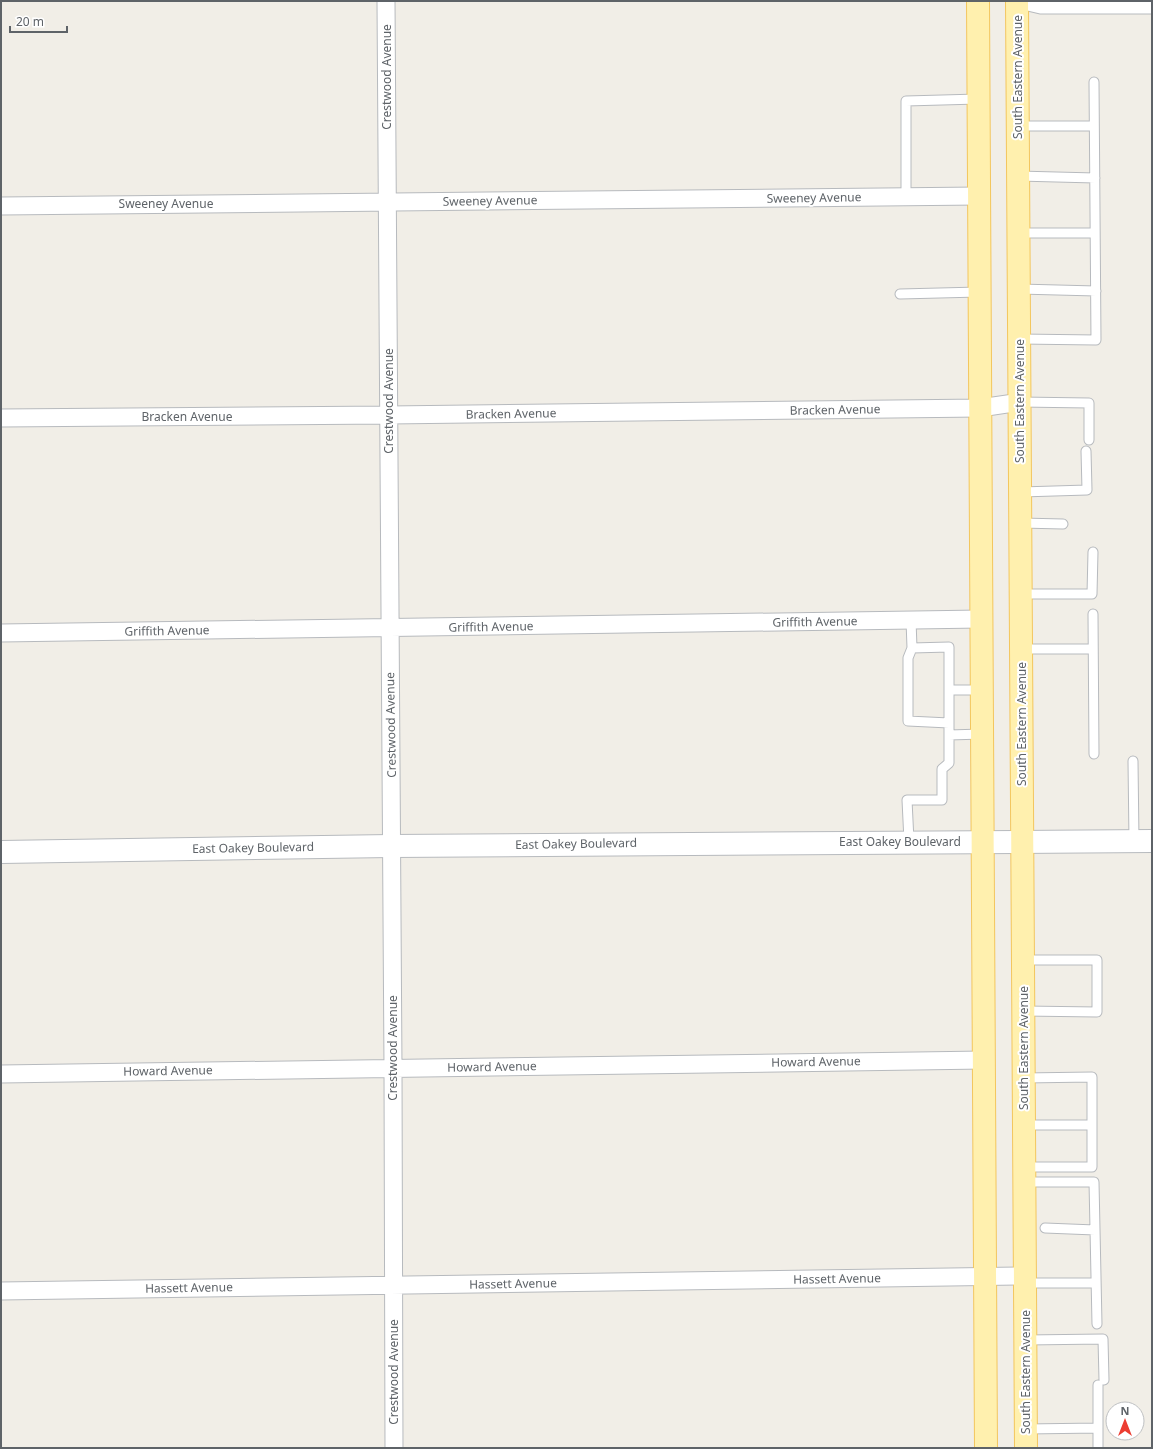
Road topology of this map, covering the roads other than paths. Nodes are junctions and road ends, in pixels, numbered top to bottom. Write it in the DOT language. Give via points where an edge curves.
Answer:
graph roads {
  1 [pos="386,1"];
  2 [pos="978,1"];
  3 [pos="1017,1"];
  4 [pos="1024,1"];
  5 [pos="1152,5"];
  6 [pos="1094,82"];
  7 [pos="978,99"];
  8 [pos="1018,126"];
  9 [pos="1094,126"];
  10 [pos="1018,176"];
  11 [pos="1094,178"];
  12 [pos="979,196"];
  13 [pos="906,197"];
  14 [pos="388,202"];
  15 [pos="1,206"];
  16 [pos="1019,233"];
  17 [pos="1095,233"];
  18 [pos="1019,289"];
  19 [pos="1096,291"];
  20 [pos="979,292"];
  21 [pos="900,294"];
  22 [pos="1020,339"];
  23 [pos="1020,402"];
  24 [pos="980,408"];
  25 [pos="389,415"];
  26 [pos="1,418"];
  27 [pos="1089,440"];
  28 [pos="1086,451"];
  29 [pos="1020,492"];
  30 [pos="1021,523"];
  31 [pos="1063,524"];
  32 [pos="1093,552"];
  33 [pos="1021,594"];
  34 [pos="1093,614"];
  35 [pos="981,619"];
  36 [pos="911,620"];
  37 [pos="390,629"];
  38 [pos="1,633"];
  39 [pos="912,648"];
  40 [pos="1022,649"];
  41 [pos="1093,649"];
  42 [pos="949,690"];
  43 [pos="982,690"];
  44 [pos="949,723"];
  45 [pos="982,734"];
  46 [pos="949,735"];
  47 [pos="1094,754"];
  48 [pos="1133,761"];
  49 [pos="1023,840"];
  50 [pos="1143,840"];
  51 [pos="982,841"];
  52 [pos="909,842"];
  53 [pos="391,846"];
  54 [pos="1,852"];
  55 [pos="1024,960"];
  56 [pos="1024,1011"];
  57 [pos="984,1060"];
  58 [pos="393,1068"];
  59 [pos="1,1074"];
  60 [pos="1024,1078"];
  61 [pos="1025,1125"];
  62 [pos="1092,1125"];
  63 [pos="1025,1174"];
  64 [pos="1045,1228"];
  65 [pos="1095,1230"];
  66 [pos="985,1277"];
  67 [pos="1026,1279"];
  68 [pos="1096,1283"];
  69 [pos="393,1286"];
  70 [pos="1,1291"];
  71 [pos="1097,1324"];
  72 [pos="1026,1340"];
  73 [pos="1098,1428"];
  74 [pos="1026,1438"];
  75 [pos="394,1448"];
  76 [pos="986,1448"];
  77 [pos="1098,1448"];
  1 -- 14 [label="street, Crestwood Avenue"];
  2 -- 7 [label="main road"];
  3 -- 8 [label="main road, South Eastern Avenue"];
  4 -- 5 [label="street" via="1041,5"];
  6 -- 9 [label="lane"];
  7 -- 12 [label="main road"];
  7 -- 13 [label="lane" via="906,101"];
  8 -- 9 [label="lane"];
  8 -- 10 [label="main road, South Eastern Avenue"];
  9 -- 11 [label="lane"];
  10 -- 11 [label="lane"];
  10 -- 16 [label="main road, South Eastern Avenue"];
  11 -- 17 [label="lane"];
  12 -- 13 [label="street, Sweeney Avenue"];
  12 -- 20 [label="main road"];
  13 -- 14 [label="street, Sweeney Avenue"];
  14 -- 15 [label="street, Sweeney Avenue"];
  14 -- 25 [label="street, Crestwood Avenue"];
  16 -- 17 [label="lane"];
  16 -- 18 [label="main road, South Eastern Avenue"];
  17 -- 19 [label="lane"];
  18 -- 19 [label="lane"];
  18 -- 22 [label="main road, South Eastern Avenue"];
  19 -- 22 [label="lane" via="1096,340"];
  20 -- 21 [label="lane"];
  20 -- 24 [label="main road"];
  22 -- 23 [label="main road, South Eastern Avenue"];
  23 -- 24 [label="street, Bracken Avenue"];
  23 -- 27 [label="lane" via="1089,402"];
  23 -- 29 [label="main road, South Eastern Avenue"];
  24 -- 25 [label="street, Bracken Avenue"];
  24 -- 35 [label="main road"];
  25 -- 26 [label="street, Bracken Avenue"];
  25 -- 37 [label="street, Crestwood Avenue"];
  28 -- 29 [label="lane" via="1087,490"];
  29 -- 30 [label="main road, South Eastern Avenue"];
  30 -- 31 [label="lane"];
  30 -- 33 [label="main road, South Eastern Avenue"];
  32 -- 33 [label="lane" via="1092,594"];
  33 -- 40 [label="main road, South Eastern Avenue"];
  34 -- 41 [label="lane"];
  35 -- 36 [label="street, Griffith Avenue"];
  35 -- 43 [label="main road"];
  36 -- 37 [label="street, Griffith Avenue"];
  36 -- 39 [label="lane"];
  37 -- 38 [label="street, Griffith Avenue"];
  37 -- 53 [label="street, Crestwood Avenue"];
  39 -- 42 [label="lane" via="949,647"];
  39 -- 44 [label="lane" via="908,658 908,722"];
  40 -- 41 [label="lane"];
  40 -- 49 [label="main road, South Eastern Avenue"];
  41 -- 47 [label="lane"];
  42 -- 43 [label="lane"];
  42 -- 44 [label="lane"];
  43 -- 45 [label="main road"];
  44 -- 46 [label="lane"];
  45 -- 46 [label="lane"];
  45 -- 51 [label="main road"];
  46 -- 52 [label="lane" via="949,763 942,769 942,800 907,800"];
  48 -- 50 [label="lane"];
  49 -- 50 [label="street, East Oakey Boulevard"];
  49 -- 51 [label="street, East Oakey Boulevard"];
  49 -- 55 [label="main road, South Eastern Avenue"];
  51 -- 52 [label="street, East Oakey Boulevard"];
  51 -- 57 [label="main road"];
  52 -- 53 [label="street, East Oakey Boulevard"];
  53 -- 54 [label="street, East Oakey Boulevard"];
  53 -- 58 [label="street, Crestwood Avenue"];
  55 -- 56 [label="main road, South Eastern Avenue"];
  55 -- 56 [label="lane" via="1097,960 1097,1012"];
  56 -- 60 [label="main road, South Eastern Avenue"];
  57 -- 58 [label="street, Howard Avenue"];
  57 -- 66 [label="main road"];
  58 -- 59 [label="street, Howard Avenue"];
  58 -- 69 [label="street, Crestwood Avenue"];
  60 -- 61 [label="main road, South Eastern Avenue"];
  60 -- 62 [label="lane" via="1092,1077"];
  61 -- 62 [label="lane"];
  61 -- 63 [label="main road, South Eastern Avenue"];
  62 -- 63 [label="lane" via="1092,1167"];
  63 -- 65 [label="lane" via="1094,1182"];
  63 -- 67 [label="main road, South Eastern Avenue"];
  64 -- 65 [label="lane"];
  65 -- 68 [label="lane"];
  66 -- 67 [label="street, Hassett Avenue"];
  66 -- 69 [label="street, Hassett Avenue"];
  66 -- 76 [label="main road"];
  67 -- 68 [label="lane"];
  67 -- 72 [label="main road, South Eastern Avenue"];
  68 -- 71 [label="lane"];
  69 -- 70 [label="street, Hassett Avenue"];
  69 -- 75 [label="street, Crestwood Avenue"];
  72 -- 73 [label="lane" via="1103,1339"];
  72 -- 74 [label="main road, South Eastern Avenue"];
  73 -- 74 [label="lane"];
  73 -- 77 [label="lane"];
}
